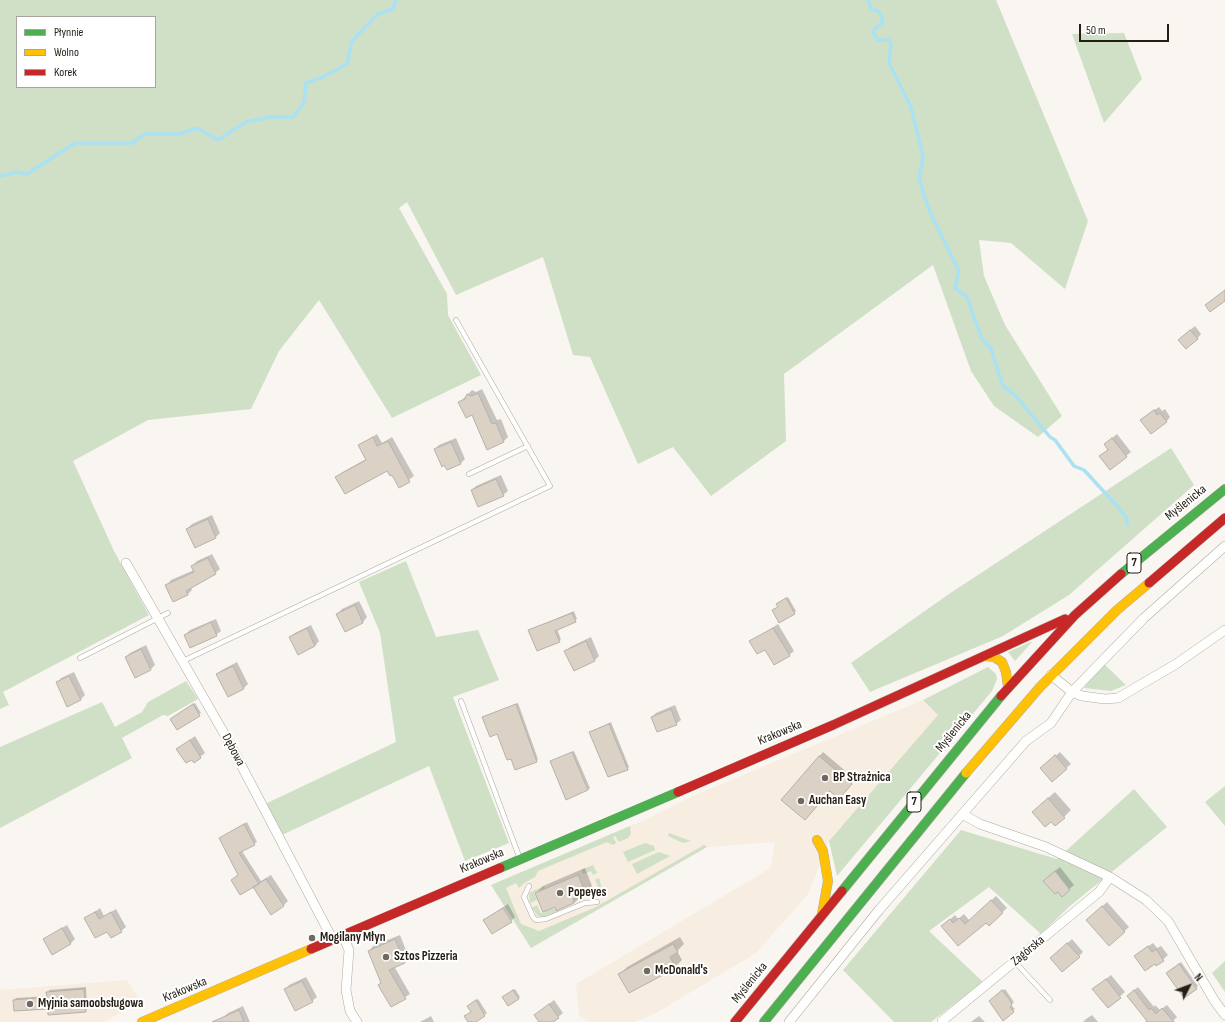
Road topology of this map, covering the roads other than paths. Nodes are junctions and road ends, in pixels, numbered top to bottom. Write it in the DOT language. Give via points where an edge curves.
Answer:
graph roads {
  1 [pos="456,320"];
  2 [pos="528,446"];
  3 [pos="469,474"];
  4 [pos="1225,489"];
  5 [pos="1225,518"];
  6 [pos="1225,546"];
  7 [pos="126,563"];
  8 [pos="168,613"];
  9 [pos="1075,615"];
  10 [pos="157,617"];
  11 [pos="1225,630"];
  12 [pos="985,656"];
  13 [pos="80,658"];
  14 [pos="183,661"];
  15 [pos="1051,675"];
  16 [pos="1008,687"];
  17 [pos="1072,692"];
  18 [pos="461,701"];
  19 [pos="962,814"];
  20 [pos="817,840"];
  21 [pos="520,859"];
  22 [pos="1110,877"];
  23 [pos="529,886"];
  24 [pos="597,902"];
  25 [pos="821,916"];
  26 [pos="343,936"];
  27 [pos="333,940"];
  28 [pos="1015,962"];
  29 [pos="1050,1000"];
  30 [pos="1225,1015"];
  31 [pos="942,1021"];
  32 [pos="142,1022"];
  33 [pos="357,1022"];
  34 [pos="735,1022"];
  35 [pos="764,1022"];
  36 [pos="789,1022"];
  1 -- 2 [label="lane"];
  2 -- 3 [label="lane"];
  2 -- 14 [label="lane" via="550,486"];
  4 -- 9 [label="main road, Myślenicka / 7" via="1132,564"];
  5 -- 15 [label="main road, 7" via="1132,596"];
  6 -- 17 [label="street" via="1166,597"];
  7 -- 10 [label="street, Dębowa"];
  8 -- 10 [label="lane"];
  9 -- 12 [label="main road, Krakowska"];
  9 -- 16 [label="main road, Myślenicka / 7"];
  10 -- 13 [label="lane"];
  10 -- 14 [label="street, Dębowa"];
  11 -- 17 [label="street" via="1176,664 1124,695 1105,699"];
  12 -- 16 [label="main road" via="994,657 1002,662"];
  12 -- 21 [label="main road, Krakowska" via="833,725"];
  14 -- 27 [label="street, Dębowa" via="229,742"];
  15 -- 17 [label="street"];
  15 -- 35 [label="main road, 7" via="981,755"];
  16 -- 25 [label="main road, Myślenicka / 7"];
  17 -- 19 [label="street" via="1055,718 1026,740"];
  18 -- 21 [label="lane"];
  19 -- 22 [label="street" via="980,824 1046,847"];
  19 -- 36 [label="street" via="879,910"];
  20 -- 25 [label="main road" via="826,863 828,881"];
  21 -- 26 [label="main road, Krakowska"];
  22 -- 28 [label="street, Zagórska" via="1099,892"];
  22 -- 30 [label="street" via="1146,900 1168,921"];
  23 -- 24 [label="lane" via="524,897 536,920 546,919 585,903"];
  25 -- 34 [label="main road, Myślenicka / 7"];
  26 -- 27 [label="main road, Krakowska"];
  26 -- 33 [label="street" via="349,950 346,990 350,1011"];
  27 -- 32 [label="main road, Krakowska"];
  28 -- 29 [label="lane"];
  28 -- 31 [label="street, Zagórska"];
}
